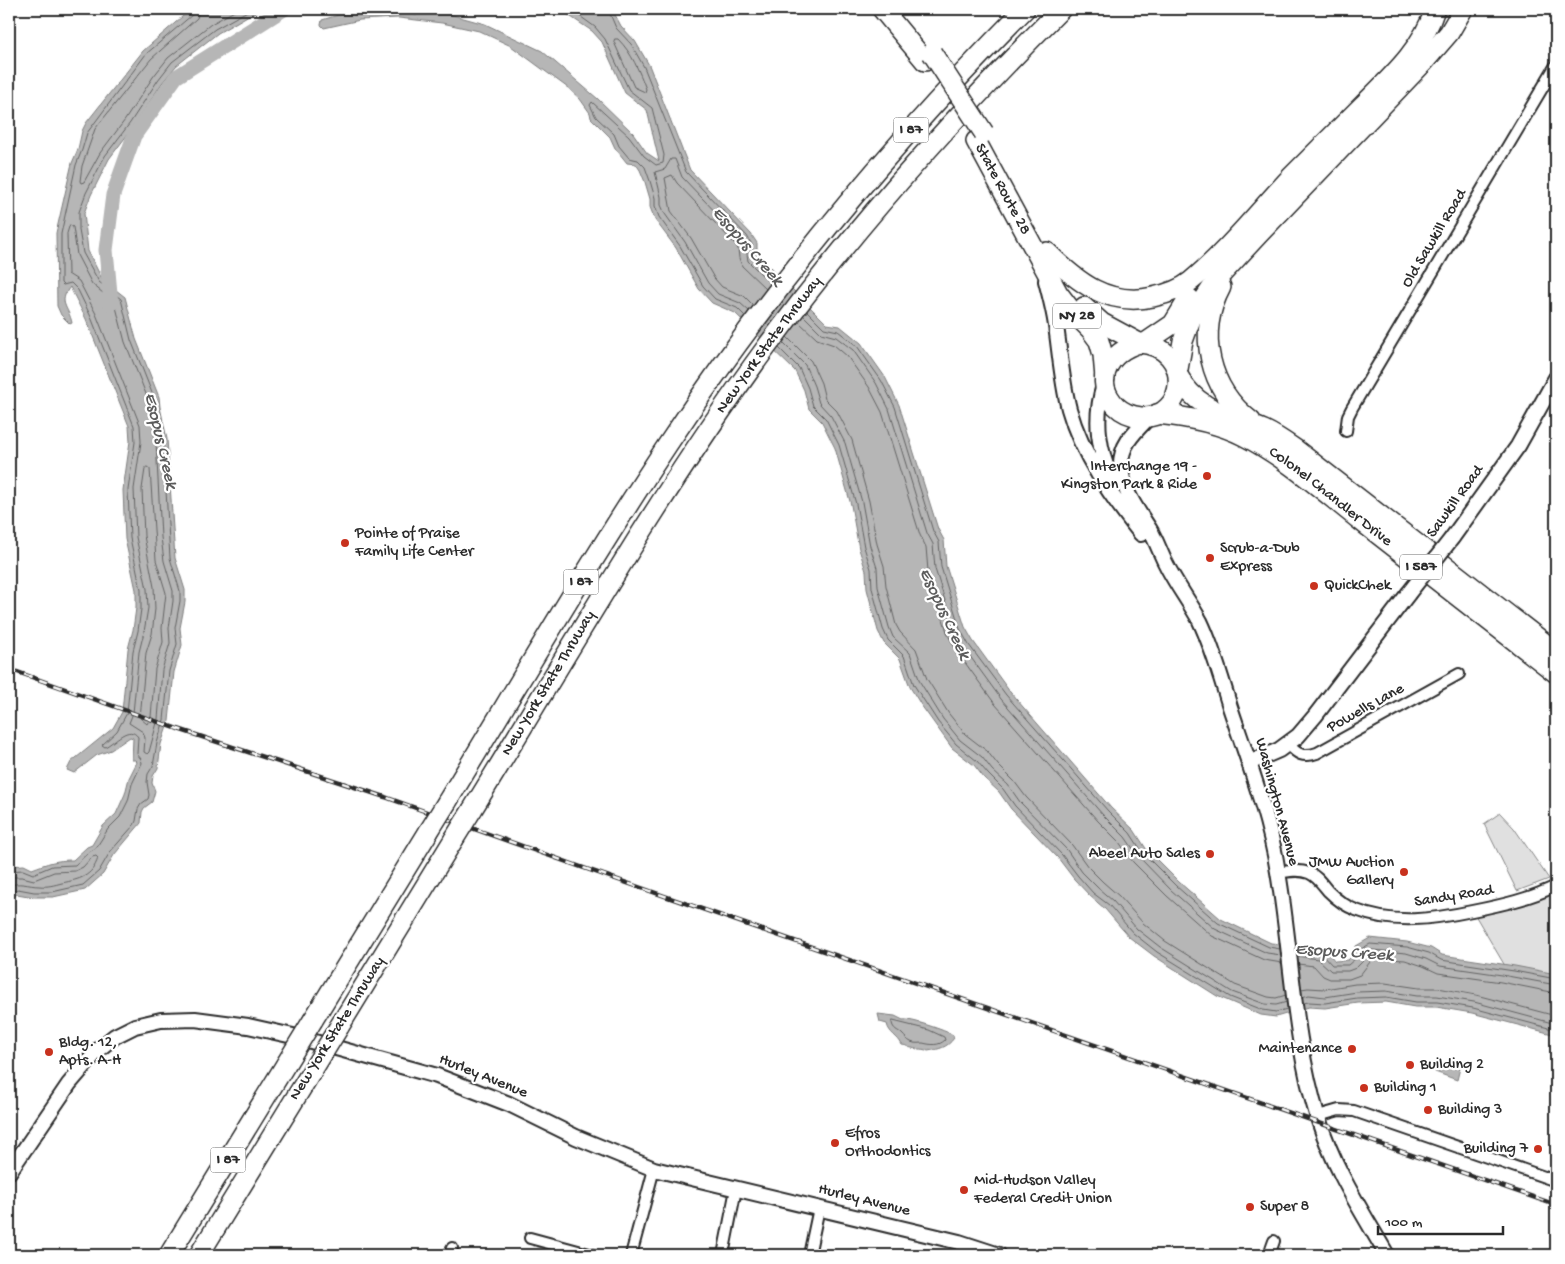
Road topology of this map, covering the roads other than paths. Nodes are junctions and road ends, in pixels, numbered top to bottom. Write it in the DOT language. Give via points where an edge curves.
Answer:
graph roads {
  1 [pos="882,9"];
  2 [pos="899,9"];
  3 [pos="1025,9"];
  4 [pos="1061,9"];
  5 [pos="1074,9"];
  6 [pos="1435,9"];
  7 [pos="1449,9"];
  8 [pos="1458,9"];
  9 [pos="1463,9"];
  10 [pos="1436,48"];
  11 [pos="929,57"];
  12 [pos="1556,65"];
  13 [pos="1002,68"];
  14 [pos="1399,68"];
  15 [pos="1258,235"];
  16 [pos="1225,248"];
  17 [pos="1045,259"];
  18 [pos="1142,343"];
  19 [pos="1178,373"];
  20 [pos="1556,378"];
  21 [pos="1104,381"];
  22 [pos="1154,415"];
  23 [pos="1266,431"];
  24 [pos="1346,431"];
  25 [pos="1140,534"];
  26 [pos="1166,564"];
  27 [pos="1556,652"];
  28 [pos="1556,672"];
  29 [pos="1459,674"];
  30 [pos="1288,744"];
  31 [pos="1249,763"];
  32 [pos="1278,872"];
  33 [pos="1556,886"];
  34 [pos="1318,1116"];
  35 [pos="654,1169"];
  36 [pos="9,1172"];
  37 [pos="1556,1181"];
  38 [pos="736,1188"];
  39 [pos="819,1208"];
  40 [pos="530,1238"];
  41 [pos="1274,1241"];
  42 [pos="169,1255"];
  43 [pos="199,1255"];
  44 [pos="593,1255"];
  45 [pos="631,1255"];
  46 [pos="723,1255"];
  47 [pos="809,1255"];
  48 [pos="999,1255"];
  49 [pos="1269,1255"];
  50 [pos="1387,1255"];
  1 -- 11 [label="highway, State Route 28 / NY 28"];
  2 -- 11 [label="highway, State Route 28 / NY 28"];
  3 -- 42 [label="highway, New York State Thruway / I 87, bridge" via="891,153 804,257 722,367 644,482"];
  4 -- 13 [label="highway, New York State Thruway / I 87"];
  5 -- 13 [label="highway"];
  6 -- 14 [label="highway" via="1421,39"];
  7 -- 14 [label="highway" via="1433,36"];
  8 -- 10 [label="highway"];
  9 -- 10 [label="highway"];
  10 -- 15 [label="highway"];
  11 -- 17 [label="highway, State Route 28 / NY 28, bridge" via="980,137"];
  12 -- 24 [label="street, Old Sawkill Road" via="1352,408"];
  13 -- 43 [label="highway, New York State Thruway / I 87, bridge" via="824,272 742,382 665,496"];
  14 -- 16 [label="highway"];
  15 -- 19 [label="highway" via="1220,277 1198,308 1183,341"];
  15 -- 23 [label="highway" via="1214,301 1207,341 1210,361 1222,388 1243,415"];
  16 -- 17 [label="highway" via="1191,280 1174,291 1151,298 1106,295 1084,285"];
  16 -- 18 [label="highway" via="1173,324"];
  17 -- 18 [label="highway, State Route 28 / NY 28" via="1085,309 1102,323"];
  17 -- 21 [label="highway, State Route 28 / NY 28" via="1064,302 1099,341"];
  17 -- 25 [label="street" via="1065,390 1073,421 1093,464"];
  18 -- 19 [label="highway" via="1165,352"];
  18 -- 21 [label="highway" via="1126,347 1116,354"];
  19 -- 22 [label="highway" via="1175,396"];
  19 -- 23 [label="highway, Colonel Chandler Drive / I 587" via="1196,398 1212,410"];
  20 -- 30 [label="street, Sawkill Road, bridge" via="1518,446 1452,538 1315,716"];
  21 -- 22 [label="highway" via="1111,400 1120,409 1131,415"];
  21 -- 25 [label="street, Washington Avenue" via="1098,418 1101,449 1114,485"];
  22 -- 26 [label="street, Washington Avenue" via="1132,435 1123,450 1121,474 1126,490"];
  22 -- 28 [label="highway, Colonel Chandler Drive / I 587" via="1179,416 1215,424 1245,436 1318,487"];
  23 -- 27 [label="highway, Colonel Chandler Drive / I 587" via="1306,457"];
  25 -- 26 [label="street, Washington Avenue"];
  26 -- 31 [label="street, Washington Avenue" via="1206,636"];
  29 -- 30 [label="street, Powells Lane" via="1317,753 1304,756"];
  30 -- 31 [label="street, Sawkill Road"];
  31 -- 32 [label="street, Washington Avenue"];
  32 -- 33 [label="street, Sandy Road" via="1308,872 1344,904 1369,914 1398,919 1428,919 1496,906 1529,898"];
  32 -- 34 [label="street, Washington Avenue" via="1298,1024"];
  34 -- 37 [label="street" via="1339,1110 1354,1111"];
  34 -- 50 [label="street, Washington Avenue" via="1345,1184"];
  35 -- 36 [label="street, Hurley Avenue" via="437,1076 248,1026 180,1018 135,1026 115,1036 99,1050 68,1084"];
  35 -- 38 [label="street, Hurley Avenue"];
  35 -- 45 [label="street"];
  38 -- 39 [label="street, Hurley Avenue"];
  38 -- 46 [label="street"];
  39 -- 47 [label="street"];
  39 -- 48 [label="street, Hurley Avenue"];
  40 -- 44 [label="street"];
  41 -- 49 [label="street"];
}
